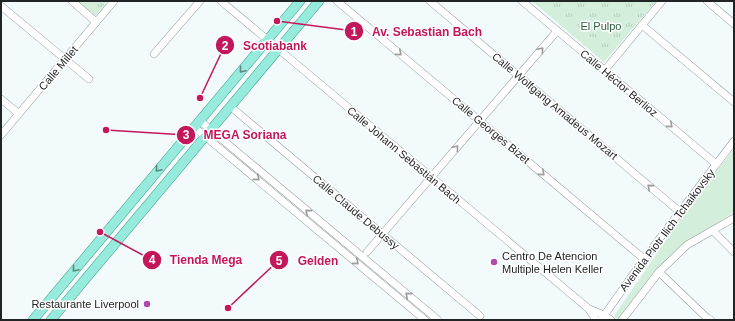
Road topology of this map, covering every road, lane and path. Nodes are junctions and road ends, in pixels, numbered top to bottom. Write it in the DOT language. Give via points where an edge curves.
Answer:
graph roads {
  1 [pos="72,1"];
  2 [pos="114,1"];
  3 [pos="200,1"];
  4 [pos="220,1"];
  5 [pos="300,1"];
  6 [pos="319,1"];
  7 [pos="337,1"];
  8 [pos="430,1"];
  9 [pos="522,1"];
  10 [pos="662,1"];
  11 [pos="707,1"];
  12 [pos="1,6"];
  13 [pos="96,22"];
  14 [pos="734,24"];
  15 [pos="642,25"];
  16 [pos="557,31"];
  17 [pos="267,40"];
  18 [pos="278,50"];
  19 [pos="154,54"];
  20 [pos="65,60"];
  21 [pos="604,71"];
  22 [pos="518,76"];
  23 [pos="88,79"];
  24 [pos="1,99"];
  25 [pos="734,102"];
  26 [pos="231,107"];
  27 [pos="18,114"];
  28 [pos="480,120"];
  29 [pos="197,124"];
  30 [pos="209,133"];
  31 [pos="1,135"];
  32 [pos="734,141"];
  33 [pos="239,159"];
  34 [pos="716,164"];
  35 [pos="430,178"];
  36 [pos="680,212"];
  37 [pos="734,218"];
  38 [pos="713,231"];
  39 [pos="383,234"];
  40 [pos="367,252"];
  41 [pos="734,252"];
  42 [pos="644,259"];
  43 [pos="659,272"];
  44 [pos="589,309"];
  45 [pos="480,316"];
  46 [pos="603,318"];
  47 [pos="33,320"];
  48 [pos="51,320"];
  49 [pos="425,320"];
  50 [pos="438,320"];
  51 [pos="596,320"];
  52 [pos="611,320"];
  53 [pos="622,320"];
  54 [pos="711,320"];
  1 -- 13 [label="street"];
  2 -- 13 [label="street, Calle Millet"];
  3 -- 19 [label="street"];
  4 -- 17 [label="street, Calle Johann Sebastián Bach"];
  5 -- 17 [label="main road"];
  6 -- 18 [label="main road"];
  7 -- 28 [label="street, Calle Georges Bizet, one-way"];
  8 -- 22 [label="street, Calle Wolfgang Amadeus Mozart"];
  9 -- 16 [label="street, Calle Héctor Berlioz"];
  10 -- 15 [label="street"];
  11 -- 14 [label="street"];
  12 -- 20 [label="street"];
  13 -- 20 [label="street, Calle Millet"];
  15 -- 21 [label="street"];
  15 -- 25 [label="street"];
  16 -- 21 [label="street, Calle Héctor Berlioz"];
  22 -- 16 [label="street, one-way"];
  17 -- 18 [label="street, Calle Johann Sebastián Bach"];
  17 -- 29 [label="main road, one-way"];
  18 -- 26 [label="main road"];
  18 -- 35 [label="street, Calle Johann Sebastián Bach"];
  20 -- 23 [label="street"];
  20 -- 27 [label="street, Calle Millet"];
  21 -- 34 [label="street, Calle Héctor Berlioz, one-way"];
  22 -- 28 [label="street"];
  36 -- 22 [label="street, Calle Wolfgang Amadeus Mozart, one-way"];
  24 -- 27 [label="street"];
  26 -- 30 [label="main road"];
  26 -- 39 [label="street, Calle Claude Debussy"];
  27 -- 31 [label="street, Calle Millet"];
  35 -- 28 [label="street, one-way"];
  28 -- 42 [label="street, Calle Georges Bizet, one-way"];
  29 -- 30 [label="street"];
  29 -- 47 [label="main road, one-way"];
  30 -- 33 [label="street"];
  30 -- 48 [label="main road"];
  32 -- 34 [label="street, Avenida Piotr Ilich Tchaikovsky"];
  33 -- 49 [label="street, one-way"];
  50 -- 33 [label="street, one-way"];
  34 -- 36 [label="street, Avenida Piotr Ilich Tchaikovsky"];
  35 -- 39 [label="street"];
  35 -- 44 [label="street, Calle Johann Sebastián Bach"];
  36 -- 42 [label="street, Avenida Piotr Ilich Tchaikovsky"];
  37 -- 38 [label="street, Avenida Piotr Ilich Tchaikovsky"];
  38 -- 41 [label="street"];
  38 -- 43 [label="street, Avenida Piotr Ilich Tchaikovsky" via="687,246"];
  39 -- 40 [label="street"];
  39 -- 45 [label="street, Calle Claude Debussy"];
  42 -- 46 [label="street, Avenida Piotr Ilich Tchaikovsky"];
  43 -- 53 [label="street, Avenida Piotr Ilich Tchaikovsky"];
  43 -- 54 [label="street"];
  44 -- 46 [label="street, Calle Johann Sebastián Bach"];
  44 -- 51 [label="street, Calle Johann Sebastián Bach"];
  46 -- 52 [label="street, Calle Johann Sebastián Bach"];
}
